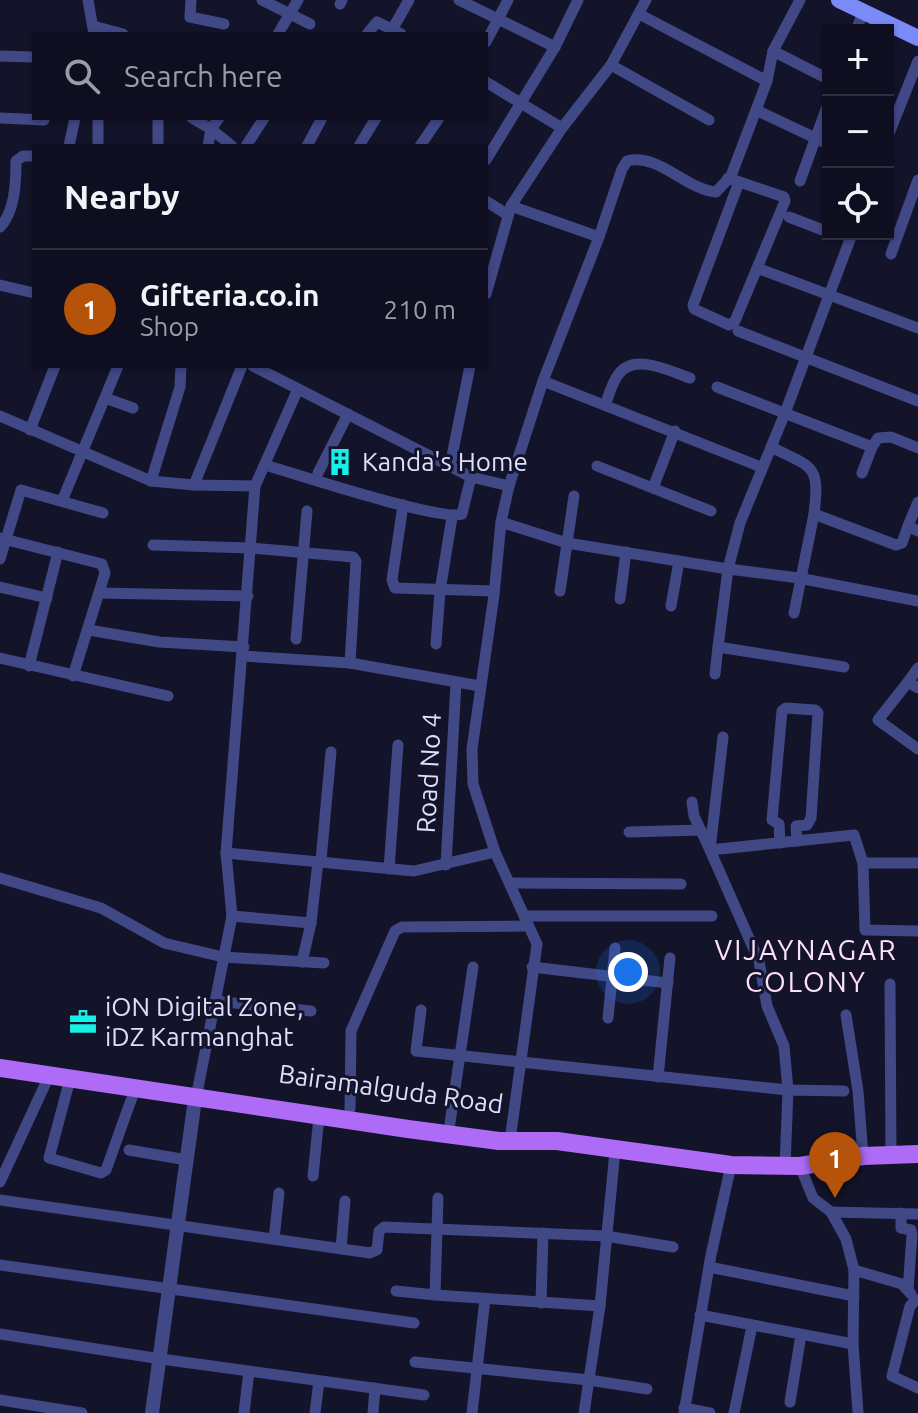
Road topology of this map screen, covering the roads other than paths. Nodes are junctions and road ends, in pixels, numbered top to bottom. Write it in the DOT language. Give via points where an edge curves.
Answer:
graph roads {
  1 [pos="88,0"];
  2 [pos="191,0"];
  3 [pos="262,0"];
  4 [pos="298,0"];
  5 [pos="409,0"];
  6 [pos="459,0"];
  7 [pos="508,0"];
  8 [pos="578,0"];
  9 [pos="646,0"];
  10 [pos="800,0"];
  11 [pos="839,0"];
  12 [pos="863,13"];
  13 [pos="292,14"];
  14 [pos="639,14"];
  15 [pos="498,21"];
  16 [pos="224,24"];
  17 [pos="310,24"];
  18 [pos="858,24"];
  19 [pos="93,30"];
  20 [pos="397,31"];
  21 [pos="279,32"];
  22 [pos="369,32"];
  23 [pos="488,38"];
  24 [pos="918,38"];
  25 [pos="555,47"];
  26 [pos="773,51"];
  27 [pos="0,56"];
  28 [pos="31,57"];
  29 [pos="918,61"];
  30 [pos="611,65"];
  31 [pos="822,76"];
  32 [pos="767,81"];
  33 [pos="488,83"];
  34 [pos="521,103"];
  35 [pos="894,105"];
  36 [pos="758,111"];
  37 [pos="0,118"];
  38 [pos="32,119"];
  39 [pos="75,120"];
  40 [pos="98,120"];
  41 [pos="158,120"];
  42 [pos="195,120"];
  43 [pos="218,120"];
  44 [pos="263,120"];
  45 [pos="321,120"];
  46 [pos="375,120"];
  47 [pos="438,120"];
  48 [pos="709,120"];
  49 [pos="562,128"];
  50 [pos="211,129"];
  51 [pos="822,142"];
  52 [pos="69,144"];
  53 [pos="98,144"];
  54 [pos="158,144"];
  55 [pos="208,144"];
  56 [pos="230,144"];
  57 [pos="247,144"];
  58 [pos="308,144"];
  59 [pos="360,144"];
  60 [pos="421,144"];
  61 [pos="32,156"];
  62 [pos="488,157"];
  63 [pos="918,180"];
  64 [pos="800,181"];
  65 [pos="729,187"];
  66 [pos="488,202"];
  67 [pos="510,210"];
  68 [pos="789,217"];
  69 [pos="0,227"];
  70 [pos="822,230"];
  71 [pos="599,237"];
  72 [pos="850,240"];
  73 [pos="891,254"];
  74 [pos="762,270"];
  75 [pos="0,285"];
  76 [pos="488,287"];
  77 [pos="32,293"];
  78 [pos="829,295"];
  79 [pos="918,328"];
  80 [pos="738,331"];
  81 [pos="804,359"];
  82 [pos="54,368"];
  83 [pos="117,368"];
  84 [pos="181,368"];
  85 [pos="241,368"];
  86 [pos="257,368"];
  87 [pos="470,368"];
  88 [pos="690,378"];
  89 [pos="543,381"];
  90 [pos="717,387"];
  91 [pos="298,389"];
  92 [pos="105,398"];
  93 [pos="918,401"];
  94 [pos="605,405"];
  95 [pos="133,408"];
  96 [pos="785,413"];
  97 [pos="348,414"];
  98 [pos="0,416"];
  99 [pos="30,430"];
  100 [pos="675,431"];
  101 [pos="771,447"];
  102 [pos="872,447"];
  103 [pos="918,448"];
  104 [pos="82,454"];
  105 [pos="265,465"];
  106 [pos="450,466"];
  107 [pos="597,466"];
  108 [pos="761,467"];
  109 [pos="318,473"];
  110 [pos="862,473"];
  111 [pos="471,477"];
  112 [pos="151,481"];
  113 [pos="194,485"];
  114 [pos="255,486"];
  115 [pos="509,486"];
  116 [pos="653,488"];
  117 [pos="574,496"];
  118 [pos="62,501"];
  119 [pos="918,502"];
  120 [pos="403,505"];
  121 [pos="307,511"];
  122 [pos="711,511"];
  123 [pos="103,513"];
  124 [pos="814,514"];
  125 [pos="452,517"];
  126 [pos="501,522"];
  127 [pos="913,529"];
  128 [pos="3,539"];
  129 [pos="567,543"];
  130 [pos="153,545"];
  131 [pos="250,548"];
  132 [pos="58,552"];
  133 [pos="626,552"];
  134 [pos="303,554"];
  135 [pos="0,559"];
  136 [pos="679,561"];
  137 [pos="728,569"];
  138 [pos="799,578"];
  139 [pos="0,587"];
  140 [pos="440,591"];
  141 [pos="494,591"];
  142 [pos="560,591"];
  143 [pos="99,593"];
  144 [pos="248,596"];
  145 [pos="47,598"];
  146 [pos="620,599"];
  147 [pos="918,601"];
  148 [pos="671,606"];
  149 [pos="794,613"];
  150 [pos="89,630"];
  151 [pos="296,639"];
  152 [pos="436,644"];
  153 [pos="718,647"];
  154 [pos="244,652"];
  155 [pos="0,658"];
  156 [pos="350,663"];
  157 [pos="29,666"];
  158 [pos="844,667"];
  159 [pos="918,668"];
  160 [pos="715,674"];
  161 [pos="73,676"];
  162 [pos="456,683"];
  163 [pos="913,685"];
  164 [pos="480,686"];
  165 [pos="168,696"];
  166 [pos="723,737"];
  167 [pos="398,745"];
  168 [pos="918,749"];
  169 [pos="331,752"];
  170 [pos="692,802"];
  171 [pos="701,830"];
  172 [pos="629,832"];
  173 [pos="797,841"];
  174 [pos="780,843"];
  175 [pos="710,850"];
  176 [pos="495,852"];
  177 [pos="226,853"];
  178 [pos="320,860"];
  179 [pos="863,863"];
  180 [pos="918,863"];
  181 [pos="446,865"];
  182 [pos="389,869"];
  183 [pos="0,878"];
  184 [pos="511,883"];
  185 [pos="681,884"];
  186 [pos="232,916"];
  187 [pos="712,916"];
  188 [pos="526,921"];
  189 [pos="311,923"];
  190 [pos="918,931"];
  191 [pos="615,948"];
  192 [pos="223,957"];
  193 [pos="670,958"];
  194 [pos="302,962"];
  195 [pos="324,963"];
  196 [pos="473,967"];
  197 [pos="532,967"];
  198 [pos="612,976"];
  199 [pos="668,983"];
  200 [pos="890,984"];
  201 [pos="215,1001"];
  202 [pos="421,1010"];
  203 [pos="311,1011"];
  204 [pos="846,1015"];
  205 [pos="608,1018"];
  206 [pos="462,1056"];
  207 [pos="0,1057"];
  208 [pos="520,1064"];
  209 [pos="0,1068"];
  210 [pos="49,1076"];
  211 [pos="658,1077"];
  212 [pos="70,1079"];
  213 [pos="135,1089"];
  214 [pos="788,1090"];
  215 [pos="844,1091"];
  216 [pos="196,1094"];
  217 [pos="350,1109"];
  218 [pos="319,1117"];
  219 [pos="450,1123"];
  220 [pos="511,1133"];
  221 [pos="537,1140"];
  222 [pos="129,1150"];
  223 [pos="615,1151"];
  224 [pos="918,1154"];
  225 [pos="863,1156"];
  226 [pos="891,1156"];
  227 [pos="187,1160"];
  228 [pos="843,1160"];
  229 [pos="918,1164"];
  230 [pos="731,1165"];
  231 [pos="792,1166"];
  232 [pos="313,1176"];
  233 [pos="0,1182"];
  234 [pos="279,1193"];
  235 [pos="438,1198"];
  236 [pos="0,1200"];
  237 [pos="345,1201"];
  238 [pos="831,1212"];
  239 [pos="901,1213"];
  240 [pos="918,1214"];
  241 [pos="179,1225"];
  242 [pos="436,1230"];
  243 [pos="543,1233"];
  244 [pos="606,1236"];
  245 [pos="274,1239"];
  246 [pos="673,1247"];
  247 [pos="341,1249"];
  248 [pos="0,1265"];
  249 [pos="709,1267"];
  250 [pos="854,1270"];
  251 [pos="170,1291"];
  252 [pos="396,1291"];
  253 [pos="435,1295"];
  254 [pos="854,1296"];
  255 [pos="914,1297"];
  256 [pos="485,1299"];
  257 [pos="541,1303"];
  258 [pos="600,1306"];
  259 [pos="700,1315"];
  260 [pos="414,1323"];
  261 [pos="752,1326"];
  262 [pos="0,1334"];
  263 [pos="801,1335"];
  264 [pos="853,1344"];
  265 [pos="161,1359"];
  266 [pos="415,1362"];
  267 [pos="477,1369"];
  268 [pos="249,1371"];
  269 [pos="589,1380"];
  270 [pos="319,1381"];
  271 [pos="375,1388"];
  272 [pos="918,1388"];
  273 [pos="647,1389"];
  274 [pos="424,1395"];
  275 [pos="0,1400"];
  276 [pos="790,1402"];
  277 [pos="684,1411"];
  278 [pos="82,1413"];
  279 [pos="152,1413"];
  280 [pos="244,1413"];
  281 [pos="315,1413"];
  282 [pos="373,1413"];
  283 [pos="472,1413"];
  284 [pos="584,1413"];
  285 [pos="710,1413"];
  286 [pos="734,1413"];
  287 [pos="858,1413"];
  1 -- 19 [label="street"];
  2 -- 16 [label="street" via="190,17"];
  3 -- 13 [label="street"];
  4 -- 13 [label="street"];
  5 -- 20 [label="street"];
  6 -- 15 [label="street"];
  7 -- 15 [label="street"];
  8 -- 25 [label="street"];
  9 -- 14 [label="street"];
  10 -- 26 [label="street"];
  11 -- 12 [label="main road"];
  12 -- 18 [label="street"];
  12 -- 24 [label="main road"];
  13 -- 17 [label="street"];
  13 -- 21 [label="street"];
  14 -- 30 [label="street"];
  14 -- 32 [label="street"];
  15 -- 23 [label="street"];
  15 -- 25 [label="street"];
  20 -- 22 [label="street" via="377,22"];
  25 -- 34 [label="street"];
  26 -- 31 [label="street"];
  26 -- 32 [label="street"];
  27 -- 28 [label="street"];
  29 -- 35 [label="street"];
  30 -- 48 [label="street"];
  30 -- 49 [label="street"];
  32 -- 36 [label="street"];
  33 -- 34 [label="street"];
  34 -- 49 [label="street"];
  34 -- 62 [label="street"];
  36 -- 51 [label="street"];
  36 -- 65 [label="street"];
  37 -- 38 [label="street"];
  39 -- 52 [label="street"];
  40 -- 53 [label="street"];
  41 -- 54 [label="street"];
  42 -- 50 [label="street"];
  43 -- 50 [label="street"];
  44 -- 57 [label="street"];
  45 -- 58 [label="street"];
  46 -- 59 [label="street"];
  47 -- 60 [label="street"];
  49 -- 67 [label="street"];
  50 -- 55 [label="street"];
  50 -- 56 [label="street"];
  51 -- 64 [label="street"];
  61 -- 69 [label="street" via="16,161 8,219"];
  63 -- 73 [label="street"];
  65 -- 65 [label="street" via="693,305 729,325 785,201"];
  65 -- 71 [label="street" via="706,191 648,160 627,161"];
  66 -- 67 [label="street"];
  67 -- 71 [label="street"];
  67 -- 76 [label="street"];
  68 -- 70 [label="street"];
  71 -- 89 [label="street"];
  72 -- 78 [label="street"];
  74 -- 78 [label="street"];
  75 -- 77 [label="street"];
  78 -- 79 [label="street"];
  78 -- 81 [label="street"];
  80 -- 81 [label="street"];
  81 -- 93 [label="street"];
  81 -- 96 [label="street"];
  82 -- 99 [label="street"];
  83 -- 92 [label="street"];
  84 -- 112 [label="street"];
  85 -- 113 [label="street"];
  86 -- 91 [label="street"];
  87 -- 106 [label="street"];
  88 -- 94 [label="street" via="650,365 626,366"];
  89 -- 94 [label="street"];
  89 -- 115 [label="street"];
  90 -- 96 [label="street"];
  91 -- 97 [label="street"];
  91 -- 105 [label="street"];
  92 -- 95 [label="street"];
  92 -- 104 [label="street"];
  94 -- 100 [label="street"];
  96 -- 101 [label="street"];
  96 -- 102 [label="street"];
  97 -- 106 [label="street"];
  97 -- 109 [label="street"];
  98 -- 99 [label="street"];
  99 -- 104 [label="street"];
  100 -- 108 [label="street"];
  100 -- 116 [label="street"];
  101 -- 108 [label="street"];
  101 -- 124 [label="street" via="810,467 816,476"];
  102 -- 103 [label="street" via="886,436"];
  102 -- 110 [label="street"];
  104 -- 112 [label="street"];
  104 -- 118 [label="street"];
  105 -- 114 [label="street"];
  105 -- 120 [label="street"];
  106 -- 111 [label="street"];
  107 -- 116 [label="street"];
  108 -- 137 [label="street"];
  111 -- 115 [label="street"];
  111 -- 125 [label="street" via="465,509"];
  112 -- 113 [label="street"];
  113 -- 114 [label="street"];
  114 -- 131 [label="street"];
  115 -- 126 [label="street"];
  116 -- 122 [label="street"];
  117 -- 129 [label="street"];
  118 -- 123 [label="street"];
  118 -- 128 [label="street" via="21,490"];
  119 -- 127 [label="street"];
  120 -- 125 [label="street"];
  120 -- 140 [label="street" via="392,585"];
  121 -- 134 [label="street"];
  124 -- 127 [label="street" via="896,545"];
  124 -- 138 [label="street"];
  125 -- 140 [label="street"];
  126 -- 129 [label="street"];
  126 -- 141 [label="street"];
  128 -- 132 [label="street"];
  128 -- 135 [label="street"];
  129 -- 133 [label="street"];
  129 -- 142 [label="street"];
  130 -- 131 [label="street"];
  131 -- 134 [label="street"];
  131 -- 144 [label="street"];
  132 -- 143 [label="street" via="102,564"];
  132 -- 145 [label="street"];
  133 -- 136 [label="street"];
  133 -- 146 [label="street"];
  134 -- 151 [label="street"];
  134 -- 156 [label="street" via="356,559"];
  136 -- 137 [label="street"];
  136 -- 148 [label="street"];
  137 -- 138 [label="street"];
  137 -- 153 [label="street"];
  138 -- 147 [label="street"];
  138 -- 149 [label="street"];
  139 -- 145 [label="street"];
  140 -- 141 [label="street"];
  140 -- 152 [label="street"];
  141 -- 164 [label="street"];
  143 -- 144 [label="street"];
  143 -- 150 [label="street"];
  144 -- 154 [label="street"];
  145 -- 157 [label="street"];
  150 -- 154 [label="street"];
  150 -- 161 [label="street"];
  153 -- 158 [label="street"];
  153 -- 160 [label="street"];
  154 -- 156 [label="street"];
  154 -- 177 [label="street"];
  155 -- 157 [label="street"];
  156 -- 162 [label="street"];
  157 -- 161 [label="street"];
  159 -- 163 [label="street"];
  161 -- 165 [label="street"];
  162 -- 164 [label="street"];
  162 -- 181 [label="street, Road No 4"];
  163 -- 168 [label="street" via="878,720"];
  164 -- 176 [label="street" via="473,784"];
  166 -- 175 [label="street"];
  167 -- 182 [label="street"];
  169 -- 178 [label="street"];
  170 -- 171 [label="street"];
  171 -- 172 [label="street"];
  171 -- 175 [label="street"];
  173 -- 174 [label="street"];
  173 -- 174 [label="street" via="796,826 807,825 811,818 818,713 786,708 772,820 779,824"];
  173 -- 179 [label="street" via="854,835"];
  174 -- 175 [label="street"];
  175 -- 214 [label="street" via="759,961 767,1006 784,1046"];
  176 -- 181 [label="street"];
  176 -- 184 [label="street"];
  177 -- 178 [label="street"];
  177 -- 186 [label="street"];
  178 -- 182 [label="street"];
  178 -- 189 [label="street"];
  179 -- 180 [label="street"];
  179 -- 190 [label="street" via="865,930"];
  181 -- 182 [label="street"];
  183 -- 192 [label="street" via="101,908 164,943"];
  184 -- 185 [label="street"];
  184 -- 188 [label="street"];
  186 -- 189 [label="street"];
  186 -- 192 [label="street"];
  187 -- 188 [label="street"];
  188 -- 197 [label="street" via="537,944"];
  188 -- 217 [label="street" via="395,931 351,1031"];
  189 -- 194 [label="street"];
  191 -- 198 [label="street"];
  192 -- 194 [label="street"];
  192 -- 201 [label="street"];
  193 -- 199 [label="street"];
  194 -- 195 [label="street"];
  196 -- 206 [label="street"];
  197 -- 198 [label="street"];
  197 -- 208 [label="street"];
  198 -- 199 [label="street"];
  198 -- 205 [label="street"];
  199 -- 211 [label="street"];
  200 -- 226 [label="street"];
  201 -- 203 [label="street"];
  201 -- 216 [label="street"];
  202 -- 206 [label="street" via="416,1051"];
  204 -- 225 [label="street"];
  206 -- 208 [label="street"];
  206 -- 219 [label="street"];
  207 -- 216 [label="main road, Bairamalguda Road"];
  208 -- 211 [label="street"];
  208 -- 220 [label="street"];
  209 -- 210 [label="main road, Bairamalguda Road"];
  210 -- 212 [label="main road, Bairamalguda Road"];
  210 -- 233 [label="street"];
  211 -- 214 [label="street"];
  212 -- 213 [label="main road, Bairamalguda Road"];
  212 -- 213 [label="street" via="49,1158 101,1173"];
  213 -- 216 [label="main road, Bairamalguda Road"];
  214 -- 215 [label="street"];
  214 -- 231 [label="street"];
  216 -- 217 [label="main road, Bairamalguda Road"];
  216 -- 218 [label="main road, Bairamalguda Road"];
  216 -- 227 [label="street"];
  217 -- 219 [label="main road, Bairamalguda Road"];
  218 -- 221 [label="main road, Bairamalguda Road" via="499,1141"];
  218 -- 232 [label="street"];
  219 -- 220 [label="main road, Bairamalguda Road"];
  220 -- 221 [label="main road, Bairamalguda Road"];
  221 -- 223 [label="main road, Bairamalguda Road"];
  222 -- 227 [label="street"];
  223 -- 230 [label="main road, Bairamalguda Road"];
  223 -- 244 [label="street"];
  224 -- 226 [label="main road, Bairamalguda Road"];
  225 -- 226 [label="main road, Bairamalguda Road"];
  225 -- 228 [label="main road, Bairamalguda Road"];
  227 -- 241 [label="street"];
  228 -- 229 [label="main road, Bairamalguda Road"];
  228 -- 231 [label="main road, Bairamalguda Road"];
  230 -- 231 [label="main road, Bairamalguda Road"];
  230 -- 249 [label="street"];
  231 -- 238 [label="street" via="813,1198"];
  234 -- 245 [label="street"];
  235 -- 242 [label="street"];
  236 -- 241 [label="street"];
  237 -- 247 [label="street"];
  238 -- 239 [label="street"];
  238 -- 250 [label="street"];
  239 -- 240 [label="street"];
  239 -- 255 [label="street" via="901,1228 912,1232"];
  241 -- 245 [label="street"];
  241 -- 251 [label="street"];
  242 -- 243 [label="street"];
  242 -- 247 [label="street" via="382,1227 373,1252"];
  242 -- 253 [label="street"];
  243 -- 244 [label="street"];
  243 -- 257 [label="street"];
  244 -- 246 [label="street"];
  244 -- 258 [label="street"];
  245 -- 247 [label="street"];
  248 -- 251 [label="street"];
  249 -- 254 [label="street"];
  249 -- 259 [label="street"];
  250 -- 254 [label="street"];
  250 -- 255 [label="street" via="902,1284"];
  251 -- 260 [label="street"];
  251 -- 265 [label="street"];
  252 -- 253 [label="street"];
  253 -- 256 [label="street"];
  254 -- 264 [label="street"];
  255 -- 272 [label="street" via="892,1376"];
  256 -- 257 [label="street"];
  256 -- 267 [label="street"];
  257 -- 258 [label="street"];
  258 -- 269 [label="street"];
  259 -- 261 [label="street"];
  259 -- 277 [label="street"];
  261 -- 263 [label="street"];
  261 -- 286 [label="street"];
  262 -- 265 [label="street"];
  263 -- 264 [label="street"];
  263 -- 276 [label="street"];
  264 -- 287 [label="street"];
  265 -- 268 [label="street"];
  265 -- 279 [label="street"];
  266 -- 267 [label="street"];
  267 -- 269 [label="street"];
  267 -- 283 [label="street"];
  268 -- 270 [label="street"];
  268 -- 280 [label="street"];
  269 -- 273 [label="street"];
  269 -- 284 [label="street"];
  270 -- 271 [label="street"];
  270 -- 281 [label="street"];
  271 -- 274 [label="street"];
  271 -- 282 [label="street"];
  275 -- 278 [label="street"];
  277 -- 285 [label="street"];
}
